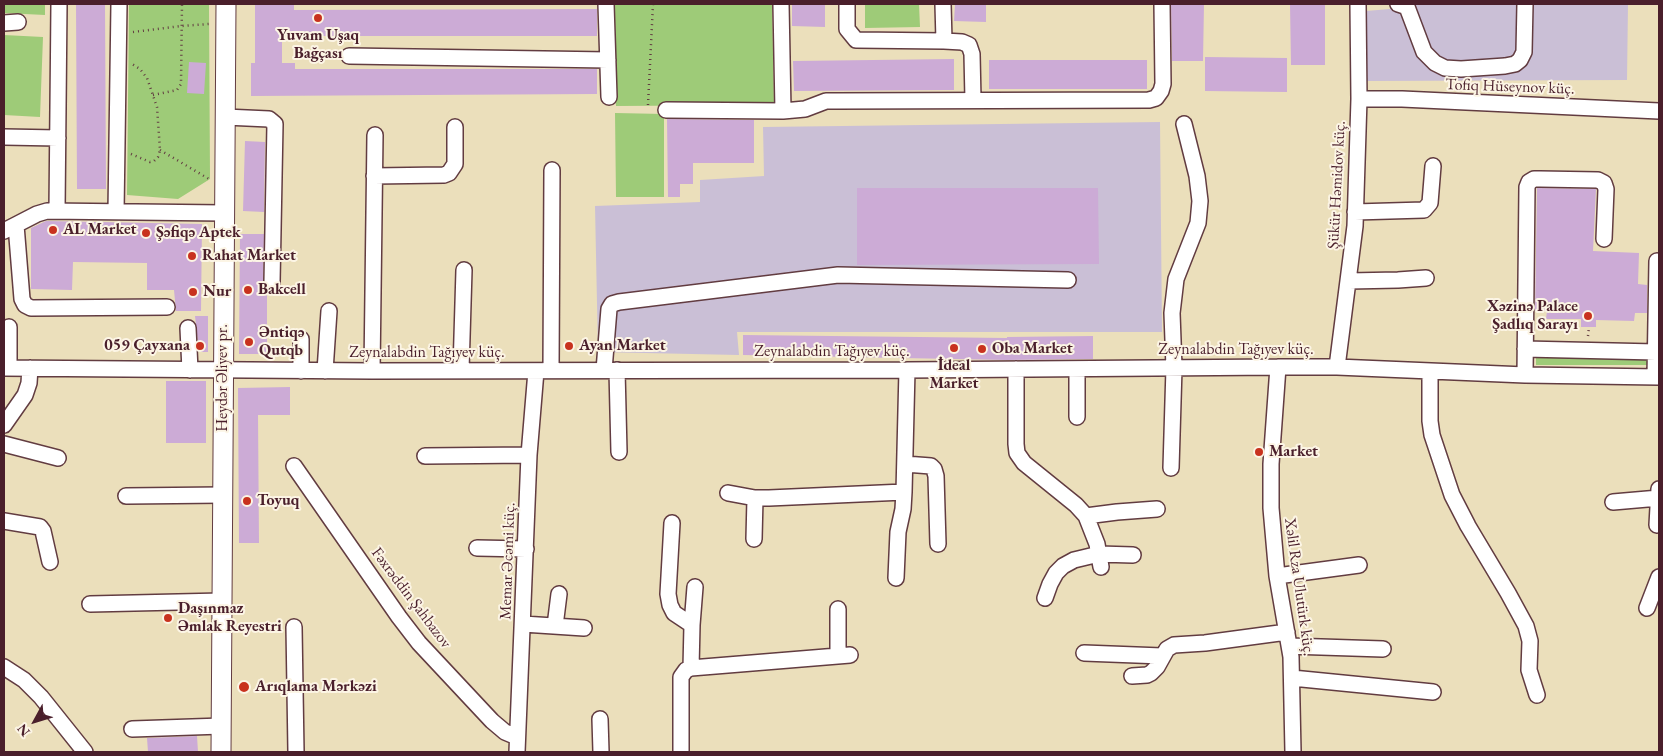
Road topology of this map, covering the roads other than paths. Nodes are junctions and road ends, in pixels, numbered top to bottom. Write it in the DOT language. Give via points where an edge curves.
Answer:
graph roads {
  1 [pos="59,4"];
  2 [pos="118,4"];
  3 [pos="226,4"];
  4 [pos="606,4"];
  5 [pos="781,4"];
  6 [pos="847,4"];
  7 [pos="943,4"];
  8 [pos="1162,4"];
  9 [pos="1358,4"];
  10 [pos="1525,4"];
  11 [pos="1405,5"];
  12 [pos="944,41"];
  13 [pos="349,56"];
  14 [pos="608,60"];
  15 [pos="609,97"];
  16 [pos="1359,99"];
  17 [pos="973,100"];
  18 [pos="666,110"];
  19 [pos="783,111"];
  20 [pos="1659,111"];
  21 [pos="225,117"];
  22 [pos="1184,124"];
  23 [pos="455,127"];
  24 [pos="375,135"];
  25 [pos="4,137"];
  26 [pos="58,138"];
  27 [pos="1433,166"];
  28 [pos="552,170"];
  29 [pos="374,176"];
  30 [pos="58,212"];
  31 [pos="116,212"];
  32 [pos="1355,212"];
  33 [pos="224,213"];
  34 [pos="10,228"];
  35 [pos="1604,239"];
  36 [pos="1657,262"];
  37 [pos="464,270"];
  38 [pos="1426,278"];
  39 [pos="1068,280"];
  40 [pos="1349,281"];
  41 [pos="272,282"];
  42 [pos="167,308"];
  43 [pos="329,311"];
  44 [pos="9,327"];
  45 [pos="188,328"];
  46 [pos="301,339"];
  47 [pos="1525,349"];
  48 [pos="1656,352"];
  49 [pos="1278,367"];
  50 [pos="1337,367"];
  51 [pos="6,368"];
  52 [pos="30,368"];
  53 [pos="1076,368"];
  54 [pos="1174,368"];
  55 [pos="1016,369"];
  56 [pos="190,370"];
  57 [pos="461,370"];
  58 [pos="610,370"];
  59 [pos="907,370"];
  60 [pos="224,371"];
  61 [pos="301,371"];
  62 [pos="325,371"];
  63 [pos="372,371"];
  64 [pos="543,371"];
  65 [pos="1430,371"];
  66 [pos="1525,375"];
  67 [pos="1657,377"];
  68 [pos="1077,417"];
  69 [pos="4,425"];
  70 [pos="4,444"];
  71 [pos="619,452"];
  72 [pos="529,455"];
  73 [pos="425,456"];
  74 [pos="58,458"];
  75 [pos="905,464"];
  76 [pos="294,466"];
  77 [pos="1171,468"];
  78 [pos="1659,489"];
  79 [pos="904,492"];
  80 [pos="728,493"];
  81 [pos="223,495"];
  82 [pos="126,496"];
  83 [pos="756,498"];
  84 [pos="1659,498"];
  85 [pos="1613,502"];
  86 [pos="1157,509"];
  87 [pos="1086,516"];
  88 [pos="4,521"];
  89 [pos="672,523"];
  90 [pos="1657,525"];
  91 [pos="754,539"];
  92 [pos="938,544"];
  93 [pos="477,548"];
  94 [pos="526,549"];
  95 [pos="1133,555"];
  96 [pos="1100,560"];
  97 [pos="50,562"];
  98 [pos="1359,565"];
  99 [pos="1277,576"];
  100 [pos="1659,577"];
  101 [pos="896,578"];
  102 [pos="695,587"];
  103 [pos="559,594"];
  104 [pos="1045,598"];
  105 [pos="222,602"];
  106 [pos="90,604"];
  107 [pos="1647,608"];
  108 [pos="838,609"];
  109 [pos="522,624"];
  110 [pos="692,625"];
  111 [pos="555,626"];
  112 [pos="294,627"];
  113 [pos="584,628"];
  114 [pos="1289,639"];
  115 [pos="1383,650"];
  116 [pos="1084,653"];
  117 [pos="1162,656"];
  118 [pos="4,667"];
  119 [pos="691,668"];
  120 [pos="1132,676"];
  121 [pos="1292,678"];
  122 [pos="1433,692"];
  123 [pos="1537,695"];
  124 [pos="600,719"];
  125 [pos="222,726"];
  126 [pos="132,729"];
  127 [pos="516,737"];
  128 [pos="85,752"];
  129 [pos="221,752"];
  130 [pos="296,752"];
  131 [pos="517,752"];
  132 [pos="601,752"];
  133 [pos="681,752"];
  134 [pos="1293,752"];
  1 -- 26 [label="street"];
  2 -- 31 [label="street"];
  3 -- 21 [label="main road, Heydər Əliyev pr."];
  4 -- 14 [label="street"];
  5 -- 19 [label="street"];
  6 -- 12 [label="street" via="847,29 856,40"];
  7 -- 12 [label="street"];
  8 -- 17 [label="street" via="1163,84 1156,98"];
  9 -- 16 [label="street, Şükür Həmidov küç."];
  10 -- 11 [label="street" via="1524,52 1520,60 1505,66 1461,69 1445,68 1424,52"];
  12 -- 17 [label="street" via="969,45"];
  13 -- 14 [label="street"];
  14 -- 15 [label="street"];
  16 -- 20 [label="street, Tofiq Hüseynov küç."];
  16 -- 32 [label="street, Şükür Həmidov küç."];
  17 -- 19 [label="street" via="826,101 805,109"];
  18 -- 19 [label="street"];
  21 -- 33 [label="main road, Heydər Əliyev pr."];
  21 -- 41 [label="street" via="269,118 275,124"];
  22 -- 54 [label="street" via="1200,201 1198,223 1176,279 1172,312"];
  23 -- 29 [label="street" via="455,164 449,173"];
  24 -- 29 [label="street"];
  25 -- 26 [label="street"];
  26 -- 30 [label="street"];
  27 -- 32 [label="street" via="1430,203 1424,210"];
  28 -- 64 [label="street, Memar Əcəmi küç."];
  29 -- 63 [label="street"];
  30 -- 31 [label="street"];
  30 -- 34 [label="street" via="37,214"];
  31 -- 33 [label="street"];
  32 -- 40 [label="street, Şükür Həmidov küç."];
  33 -- 60 [label="main road, Heydər Əliyev pr."];
  34 -- 42 [label="street" via="22,299 31,308"];
  35 -- 47 [label="street" via="1604,183 1598,180 1540,178 1529,182"];
  36 -- 48 [label="street"];
  37 -- 57 [label="street"];
  38 -- 40 [label="street"];
  39 -- 58 [label="street" via="838,275 619,302 609,309"];
  40 -- 50 [label="street, Şükür Həmidov küç."];
  43 -- 62 [label="street"];
  44 -- 51 [label="street"];
  45 -- 56 [label="street"];
  46 -- 61 [label="street"];
  47 -- 48 [label="street"];
  47 -- 66 [label="street"];
  48 -- 67 [label="street"];
  49 -- 50 [label="street, Zeynalabdin Tağıyev küç."];
  49 -- 54 [label="street, Zeynalabdin Tağıyev küç."];
  49 -- 99 [label="street, Xəlil Rza Ulutürk küç." via="1271,464"];
  50 -- 65 [label="street, Zeynalabdin Tağıyev küç."];
  51 -- 52 [label="street, Zeynalabdin Tağıyev küç."];
  52 -- 56 [label="street, Zeynalabdin Tağıyev küç."];
  52 -- 69 [label="street" via="25,395"];
  53 -- 54 [label="street, Zeynalabdin Tağıyev küç."];
  53 -- 55 [label="street, Zeynalabdin Tağıyev küç."];
  53 -- 68 [label="street"];
  54 -- 77 [label="street"];
  55 -- 59 [label="street, Zeynalabdin Tağıyev küç."];
  55 -- 87 [label="street" via="1017,453 1024,463"];
  56 -- 60 [label="street, Zeynalabdin Tağıyev küç."];
  57 -- 63 [label="street, Zeynalabdin Tağıyev küç."];
  57 -- 64 [label="street, Zeynalabdin Tağıyev küç."];
  58 -- 59 [label="street, Zeynalabdin Tağıyev küç."];
  58 -- 64 [label="street, Zeynalabdin Tağıyev küç."];
  58 -- 71 [label="street"];
  59 -- 75 [label="street"];
  60 -- 61 [label="street, Zeynalabdin Tağıyev küç."];
  60 -- 81 [label="main road, Heydər Əliyev pr."];
  61 -- 62 [label="street, Zeynalabdin Tağıyev küç."];
  62 -- 63 [label="street, Zeynalabdin Tağıyev küç."];
  64 -- 72 [label="street, Memar Əcəmi küç."];
  65 -- 66 [label="street, Zeynalabdin Tağıyev küç."];
  65 -- 123 [label="street" via="1432,435 1452,495 1526,626 1530,641 1529,670"];
  66 -- 67 [label="street, Zeynalabdin Tağıyev küç."];
  70 -- 74 [label="street"];
  72 -- 73 [label="street"];
  72 -- 94 [label="street, Memar Əcəmi küç."];
  75 -- 79 [label="street"];
  75 -- 92 [label="street" via="934,469"];
  76 -- 127 [label="street, Fəxrəddin Şahbazov" via="419,642 492,721"];
  78 -- 84 [label="street"];
  79 -- 83 [label="street"];
  79 -- 101 [label="street"];
  80 -- 83 [label="street"];
  81 -- 82 [label="street"];
  81 -- 105 [label="main road, Heydər Əliyev pr."];
  83 -- 91 [label="street"];
  84 -- 85 [label="street"];
  84 -- 90 [label="street"];
  86 -- 87 [label="street"];
  87 -- 96 [label="street" via="1098,544"];
  88 -- 97 [label="street" via="40,527"];
  89 -- 110 [label="street" via="670,605 674,613"];
  93 -- 94 [label="street"];
  94 -- 109 [label="street, Memar Əcəmi küç."];
  95 -- 96 [label="street"];
  96 -- 104 [label="street" via="1074,560 1063,566 1050,584"];
  98 -- 99 [label="street"];
  99 -- 114 [label="street, Xəlil Rza Ulutürk küç."];
  100 -- 107 [label="street"];
  102 -- 110 [label="street"];
  103 -- 111 [label="street"];
  105 -- 106 [label="street"];
  105 -- 125 [label="main road, Heydər Əliyev pr."];
  108 -- 119 [label="street" via="844,656"];
  109 -- 111 [label="street"];
  109 -- 127 [label="street, Memar Əcəmi küç."];
  110 -- 119 [label="street"];
  111 -- 113 [label="street"];
  112 -- 130 [label="street"];
  114 -- 115 [label="street"];
  114 -- 117 [label="street" via="1174,644"];
  114 -- 121 [label="street, Xəlil Rza Ulutürk küç."];
  116 -- 117 [label="street"];
  117 -- 120 [label="street" via="1152,672"];
  118 -- 128 [label="street" via="41,697"];
  119 -- 133 [label="street" via="681,677"];
  121 -- 122 [label="street"];
  121 -- 134 [label="street, Xəlil Rza Ulutürk küç."];
  124 -- 132 [label="street"];
  125 -- 126 [label="street"];
  125 -- 129 [label="main road, Heydər Əliyev pr."];
  127 -- 131 [label="street, Memar Əcəmi küç."];
}
